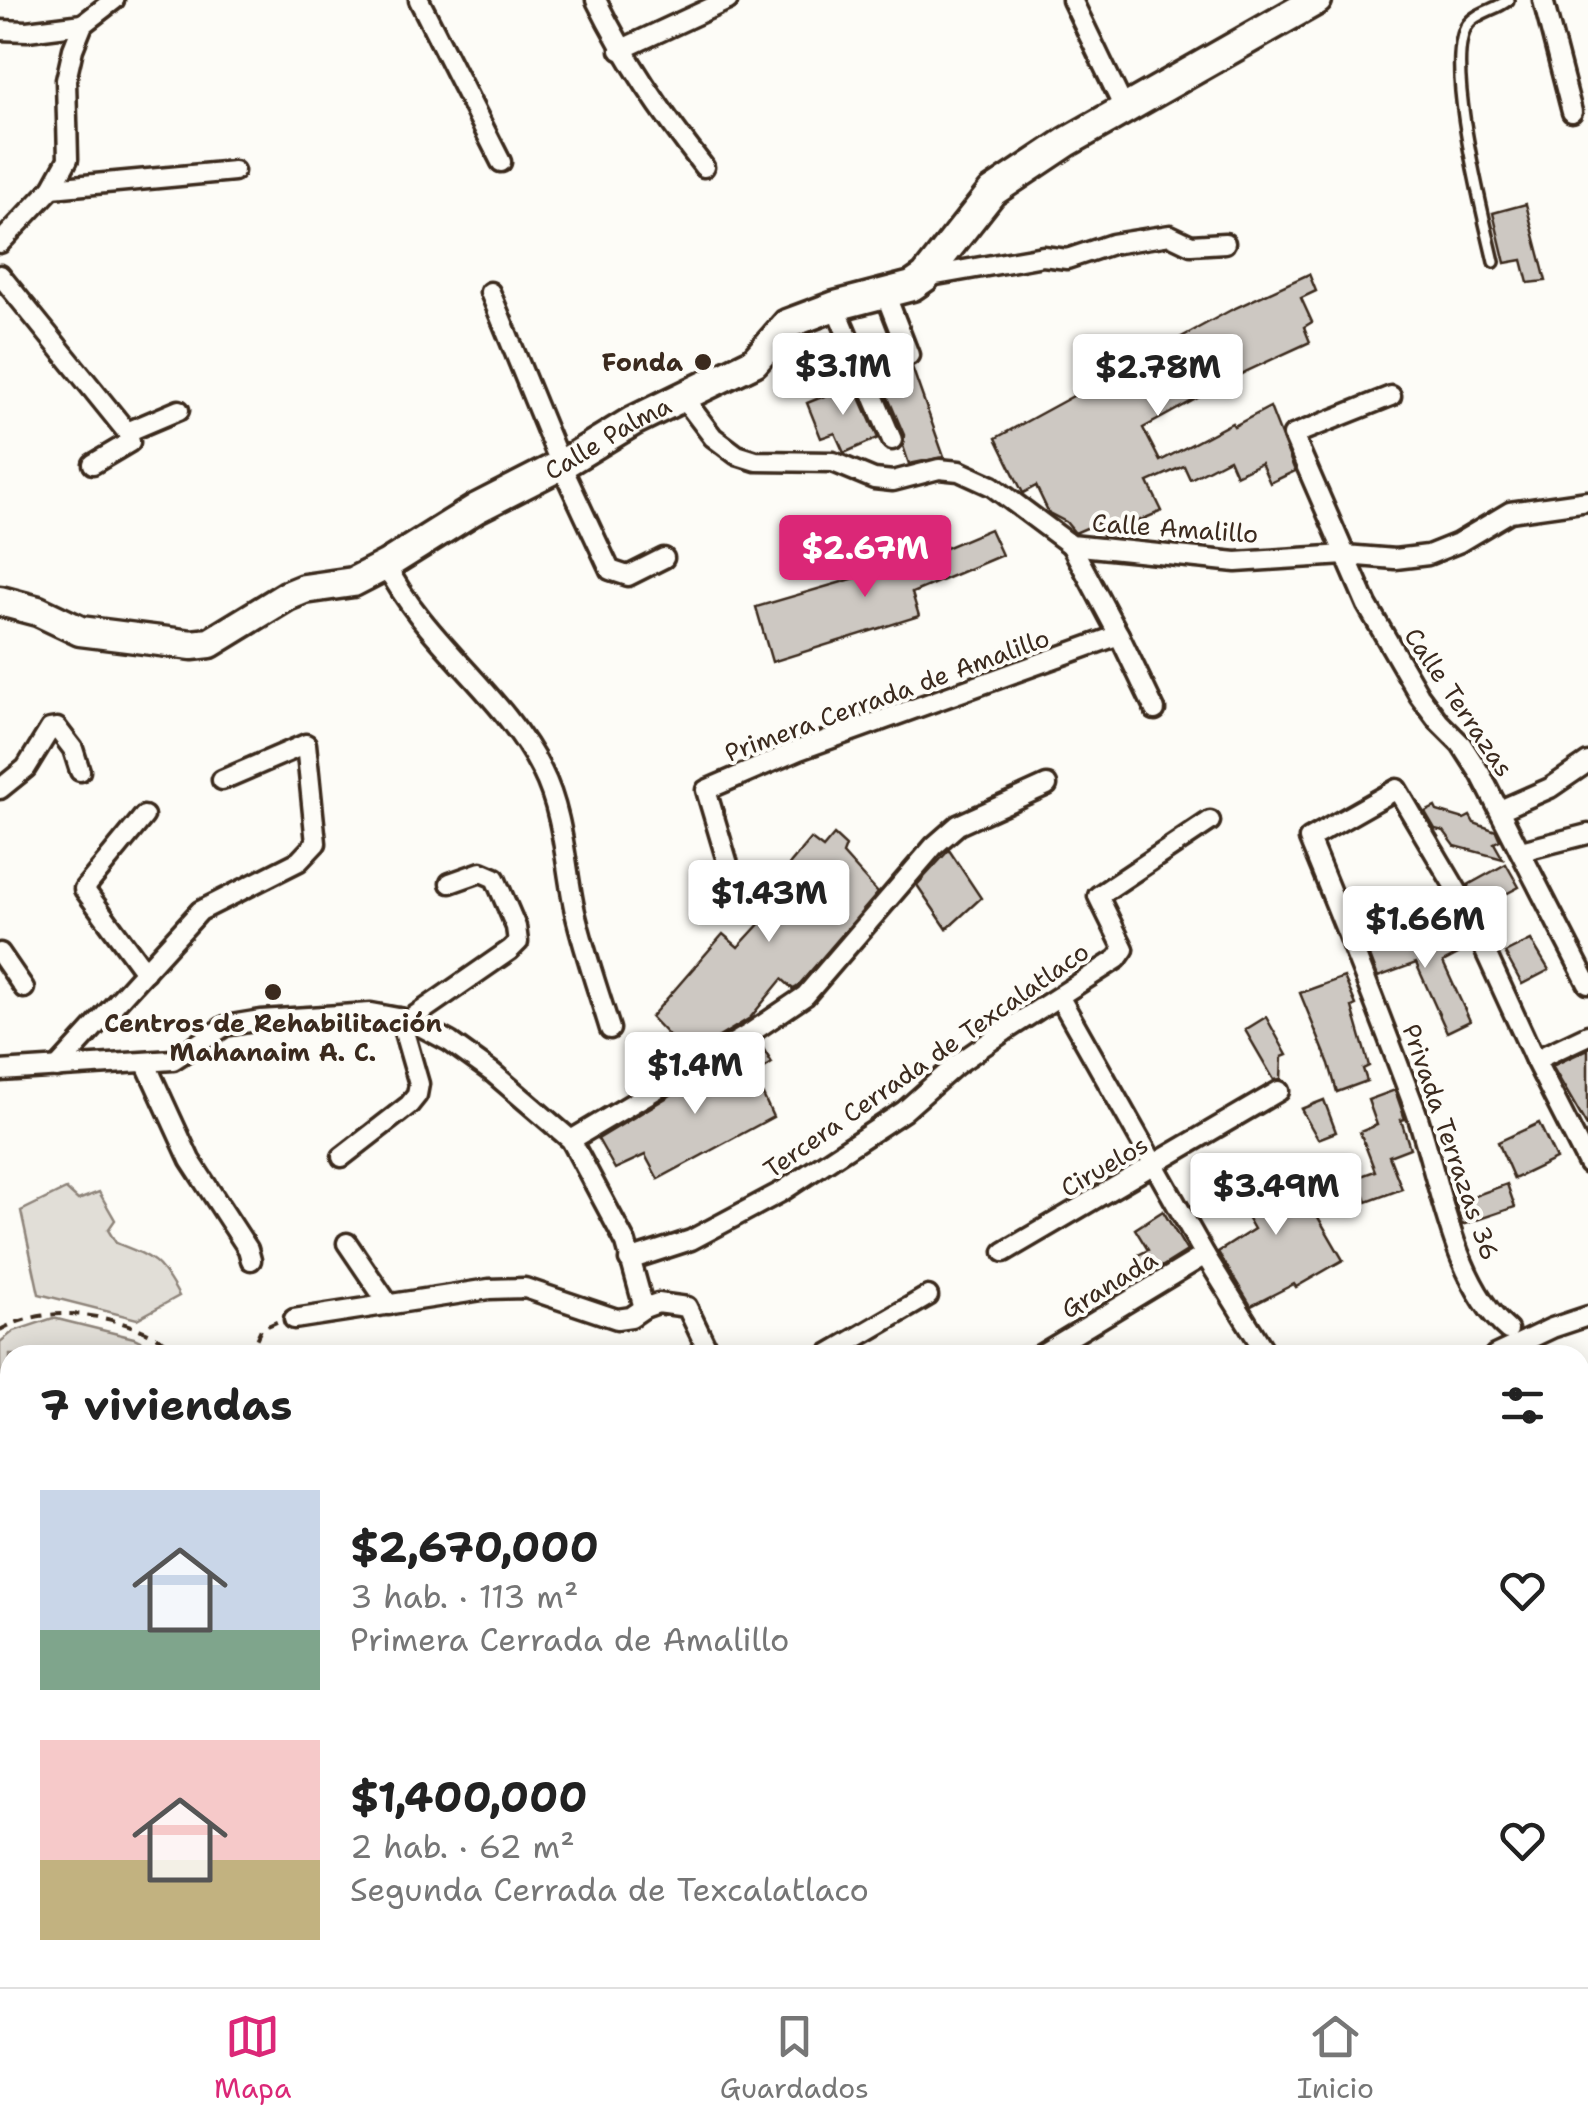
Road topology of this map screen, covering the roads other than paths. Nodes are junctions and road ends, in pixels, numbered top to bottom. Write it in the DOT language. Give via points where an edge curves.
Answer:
graph roads {
  1 [pos="114,0"];
  2 [pos="419,0"];
  3 [pos="596,0"];
  4 [pos="728,0"];
  5 [pos="1072,0"];
  6 [pos="1317,0"];
  7 [pos="1508,0"];
  8 [pos="1550,2"];
  9 [pos="83,24"];
  10 [pos="0,30"];
  11 [pos="620,50"];
  12 [pos="1124,108"];
  13 [pos="1572,112"];
  14 [pos="501,162"];
  15 [pos="704,166"];
  16 [pos="234,171"];
  17 [pos="52,188"];
  18 [pos="0,243"];
  19 [pos="1225,243"];
  20 [pos="1494,262"];
  21 [pos="0,275"];
  22 [pos="925,277"];
  23 [pos="490,292"];
  24 [pos="885,293"];
  25 [pos="835,306"];
  26 [pos="909,355"];
  27 [pos="682,396"];
  28 [pos="1391,396"];
  29 [pos="178,410"];
  30 [pos="129,437"];
  31 [pos="892,440"];
  32 [pos="93,464"];
  33 [pos="561,465"];
  34 [pos="1588,501"];
  35 [pos="1071,546"];
  36 [pos="1345,555"];
  37 [pos="664,558"];
  38 [pos="386,565"];
  39 [pos="0,601"];
  40 [pos="1119,634"];
  41 [pos="1154,710"];
  42 [pos="1588,762"];
  43 [pos="80,771"];
  44 [pos="222,780"];
  45 [pos="1047,785"];
  46 [pos="0,789"];
  47 [pos="1500,810"];
  48 [pos="144,816"];
  49 [pos="1210,821"];
  50 [pos="1588,834"];
  51 [pos="1521,851"];
  52 [pos="733,881"];
  53 [pos="450,883"];
  54 [pos="0,953"];
  55 [pos="145,972"];
  56 [pos="1588,984"];
  57 [pos="24,988"];
  58 [pos="1060,998"];
  59 [pos="405,1019"];
  60 [pos="610,1029"];
  61 [pos="1588,1035"];
  62 [pos="1535,1060"];
  63 [pos="146,1064"];
  64 [pos="57,1068"];
  65 [pos="0,1071"];
  66 [pos="1279,1091"];
  67 [pos="571,1140"];
  68 [pos="342,1158"];
  69 [pos="1588,1164"];
  70 [pos="1154,1167"];
  71 [pos="347,1243"];
  72 [pos="1004,1252"];
  73 [pos="1204,1255"];
  74 [pos="252,1260"];
  75 [pos="629,1260"];
  76 [pos="928,1296"];
  77 [pos="389,1304"];
  78 [pos="644,1308"];
  79 [pos="1588,1316"];
  80 [pos="294,1319"];
  81 [pos="1508,1330"];
  82 [pos="705,1345"];
  83 [pos="845,1345"];
  84 [pos="1056,1345"];
  85 [pos="1261,1345"];
  86 [pos="1519,1345"];
  1 -- 9 [label="street"];
  2 -- 14 [label="street"];
  3 -- 11 [label="street"];
  4 -- 11 [label="street"];
  5 -- 12 [label="street"];
  6 -- 12 [label="street, Calle Palma"];
  7 -- 20 [label="lane" via="1472,18 1462,46 1463,120"];
  8 -- 13 [label="street"];
  9 -- 10 [label="street"];
  9 -- 17 [label="street" via="66,80 68,158"];
  11 -- 15 [label="street"];
  12 -- 22 [label="street, Calle Palma" via="992,192"];
  16 -- 17 [label="street"];
  17 -- 18 [label="street"];
  19 -- 22 [label="street" via="1191,245 1170,235 1067,259 1043,256"];
  21 -- 30 [label="street"];
  22 -- 24 [label="street, Calle Palma"];
  23 -- 33 [label="street"];
  24 -- 25 [label="street, Calle Palma"];
  24 -- 26 [label="street"];
  25 -- 27 [label="street, Calle Palma" via="787,324 754,362"];
  25 -- 31 [label="street"];
  27 -- 33 [label="street, Calle Palma"];
  27 -- 35 [label="street, Calle Amalillo" via="737,456 832,462 893,482 958,472 992,486"];
  28 -- 36 [label="street, Calle Terrazas" via="1293,435"];
  29 -- 30 [label="street"];
  30 -- 32 [label="street"];
  33 -- 37 [label="street" via="610,570 628,576"];
  33 -- 38 [label="street, Calle Palma"];
  34 -- 36 [label="street, Calle Amalillo" via="1510,512 1428,555"];
  35 -- 36 [label="street, Calle Amalillo" via="1236,562"];
  35 -- 40 [label="street"];
  36 -- 47 [label="street, Calle Terrazas" via="1420,695 1461,744"];
  38 -- 39 [label="street, Calle Palma" via="353,582 286,596 210,643 80,632"];
  38 -- 60 [label="street" via="401,596 508,718 543,772"];
  40 -- 41 [label="street"];
  40 -- 52 [label="street, Primera Cerrada de Amalillo" via="706,790"];
  42 -- 47 [label="street"];
  43 -- 46 [label="street" via="73,749 57,728 50,729 26,768"];
  44 -- 55 [label="street" via="306,744 316,843 299,861 200,911"];
  45 -- 67 [label="street" via="958,825 804,996"];
  47 -- 51 [label="street, Calle Terrazas"];
  48 -- 55 [label="street" via="84,889"];
  49 -- 58 [label="street, Tercera Cerrada de Texcalatlaco" via="1098,896 1124,949"];
  50 -- 51 [label="street"];
  51 -- 56 [label="street, Calle Terrazas"];
  53 -- 59 [label="street" via="481,872 495,878 518,942"];
  54 -- 57 [label="street"];
  55 -- 64 [label="street"];
  58 -- 70 [label="street"];
  58 -- 75 [label="street, Tercera Cerrada de Texcalatlaco" via="1005,1030 904,1111 781,1192 691,1240"];
  59 -- 63 [label="street" via="371,1013 224,1026 173,1060"];
  59 -- 67 [label="street" via="450,1042"];
  59 -- 68 [label="street" via="417,1095"];
  61 -- 62 [label="street"];
  62 -- 69 [label="street, Privada Terrazas 36"];
  62 -- 81 [label="street, Privada Terrazas 36" via="1460,894 1397,789 1309,839 1417,1114 1456,1245 1484,1302"];
  63 -- 64 [label="street"];
  63 -- 74 [label="street" via="190,1160"];
  64 -- 65 [label="street"];
  66 -- 70 [label="street, Ciruelos"];
  67 -- 75 [label="street"];
  70 -- 72 [label="street, Ciruelos"];
  70 -- 73 [label="street"];
  71 -- 77 [label="street"];
  73 -- 84 [label="street, Granada"];
  73 -- 85 [label="street"];
  75 -- 78 [label="street"];
  76 -- 83 [label="street"];
  77 -- 78 [label="street" via="525,1288 616,1319"];
  77 -- 80 [label="street"];
  78 -- 82 [label="street" via="658,1302 687,1306"];
  79 -- 86 [label="street"];
}
